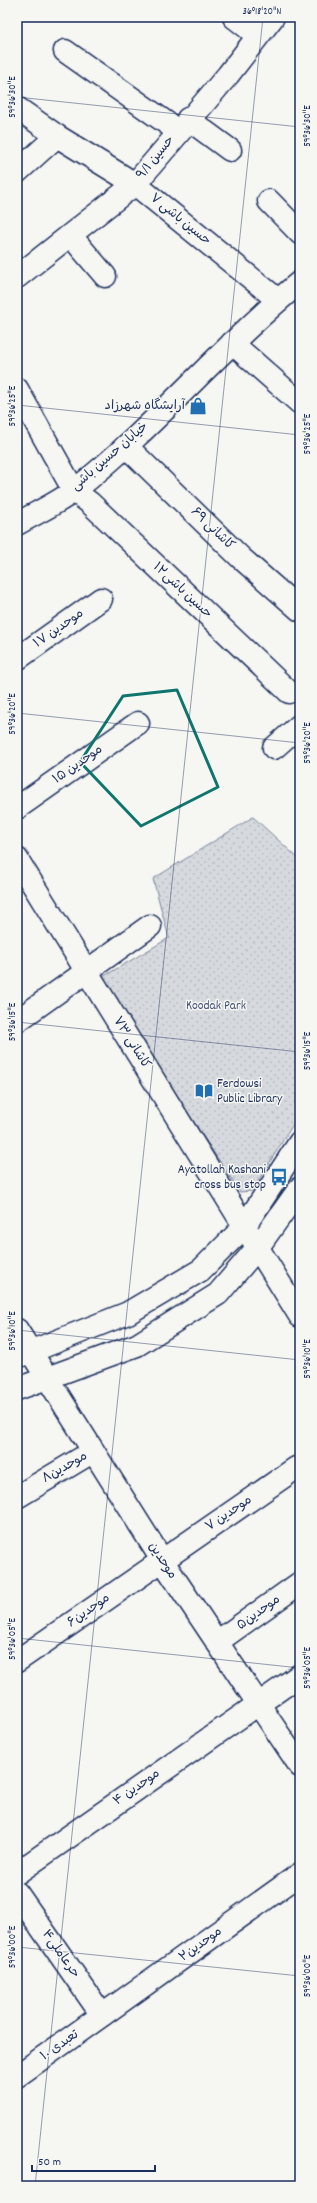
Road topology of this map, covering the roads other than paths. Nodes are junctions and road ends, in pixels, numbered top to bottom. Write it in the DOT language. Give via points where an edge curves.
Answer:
graph roads {
  1 [pos="234,17"];
  2 [pos="273,17"];
  3 [pos="257,35"];
  4 [pos="65,51"];
  5 [pos="17,108"];
  6 [pos="183,125"];
  7 [pos="57,136"];
  8 [pos="230,150"];
  9 [pos="17,172"];
  10 [pos="135,184"];
  11 [pos="270,201"];
  12 [pos="300,233"];
  13 [pos="71,236"];
  14 [pos="104,276"];
  15 [pos="17,277"];
  16 [pos="300,282"];
  17 [pos="278,300"];
  18 [pos="232,343"];
  19 [pos="17,388"];
  20 [pos="300,403"];
  21 [pos="126,446"];
  22 [pos="74,491"];
  23 [pos="17,524"];
  24 [pos="101,599"];
  25 [pos="300,610"];
  26 [pos="17,658"];
  27 [pos="289,692"];
  28 [pos="138,723"];
  29 [pos="300,725"];
  30 [pos="274,748"];
  31 [pos="17,808"];
  32 [pos="17,859"];
  33 [pos="150,926"];
  34 [pos="87,971"];
  35 [pos="17,1021"];
  36 [pos="300,1142"];
  37 [pos="300,1188"];
  38 [pos="244,1227"];
  39 [pos="258,1247"];
  40 [pos="300,1316"];
  41 [pos="17,1330"];
  42 [pos="24,1354"];
  43 [pos="47,1376"];
  44 [pos="17,1389"];
  45 [pos="92,1452"];
  46 [pos="296,1468"];
  47 [pos="17,1497"];
  48 [pos="162,1560"];
  49 [pos="300,1583"];
  50 [pos="217,1642"];
  51 [pos="17,1661"];
  52 [pos="300,1674"];
  53 [pos="258,1703"];
  54 [pos="300,1766"];
  55 [pos="17,1873"];
  56 [pos="300,1874"];
  57 [pos="17,1893"];
  58 [pos="102,2015"];
  59 [pos="17,2076"];
  1 -- 3 [label="street"];
  2 -- 3 [label="street, حسین ۹/۱"];
  3 -- 6 [label="street, حسین ۹/۱" via="228,75"];
  4 -- 6 [label="street"];
  5 -- 7 [label="street, حسین باشی ۷"];
  6 -- 8 [label="street"];
  6 -- 10 [label="street, حسین ۹/۱"];
  7 -- 9 [label="street"];
  7 -- 10 [label="street, حسین باشی ۷"];
  10 -- 13 [label="street, حسین ۹/۱"];
  10 -- 17 [label="street, حسین باشی ۷"];
  11 -- 12 [label="street"];
  13 -- 14 [label="street"];
  13 -- 15 [label="street, حسین ۹/۱"];
  16 -- 17 [label="street, خیابان حسین باشی"];
  17 -- 18 [label="street, خیابان حسین باشی"];
  18 -- 20 [label="street"];
  18 -- 21 [label="street, خیابان حسین باشی"];
  19 -- 22 [label="street"];
  21 -- 22 [label="street, خیابان حسین باشی"];
  21 -- 25 [label="street, کاشانی ۶۹" via="241,558"];
  22 -- 23 [label="street, خیابان حسین باشی"];
  22 -- 27 [label="street, حسین باشی۱۲"];
  24 -- 26 [label="street, موحدین ۱۷"];
  28 -- 31 [label="street, موحدین ۱۵"];
  29 -- 30 [label="street"];
  32 -- 34 [label="street, کاشانی ۷۳"];
  33 -- 34 [label="street"];
  34 -- 35 [label="street"];
  34 -- 38 [label="street, کاشانی ۷۳"];
  36 -- 38 [label="street"];
  37 -- 39 [label="street"];
  38 -- 39 [label="street, کاشانی ۷۳"];
  38 -- 42 [label="street" via="201,1270 128,1313"];
  39 -- 40 [label="street, کاشانی ۷۳"];
  39 -- 43 [label="street" via="218,1294 137,1345"];
  41 -- 42 [label="street, موحدین"];
  42 -- 43 [label="street, موحدین"];
  43 -- 44 [label="street"];
  43 -- 45 [label="street, موحدین"];
  45 -- 47 [label="street, موحدین۸"];
  45 -- 48 [label="street, موحدین"];
  46 -- 48 [label="street, موحدین ۷"];
  48 -- 50 [label="street, موحدین"];
  48 -- 51 [label="street, موحدین۶"];
  49 -- 50 [label="street, موحدین۵"];
  50 -- 53 [label="street, موحدین"];
  52 -- 53 [label="street, موحدین ۴"];
  53 -- 54 [label="street, موحدین"];
  53 -- 55 [label="street, موحدین ۴"];
  56 -- 58 [label="street, موحدین۲"];
  57 -- 58 [label="street, حرعاملی۴"];
  58 -- 59 [label="street, تعبدی ۱۰"];
}
